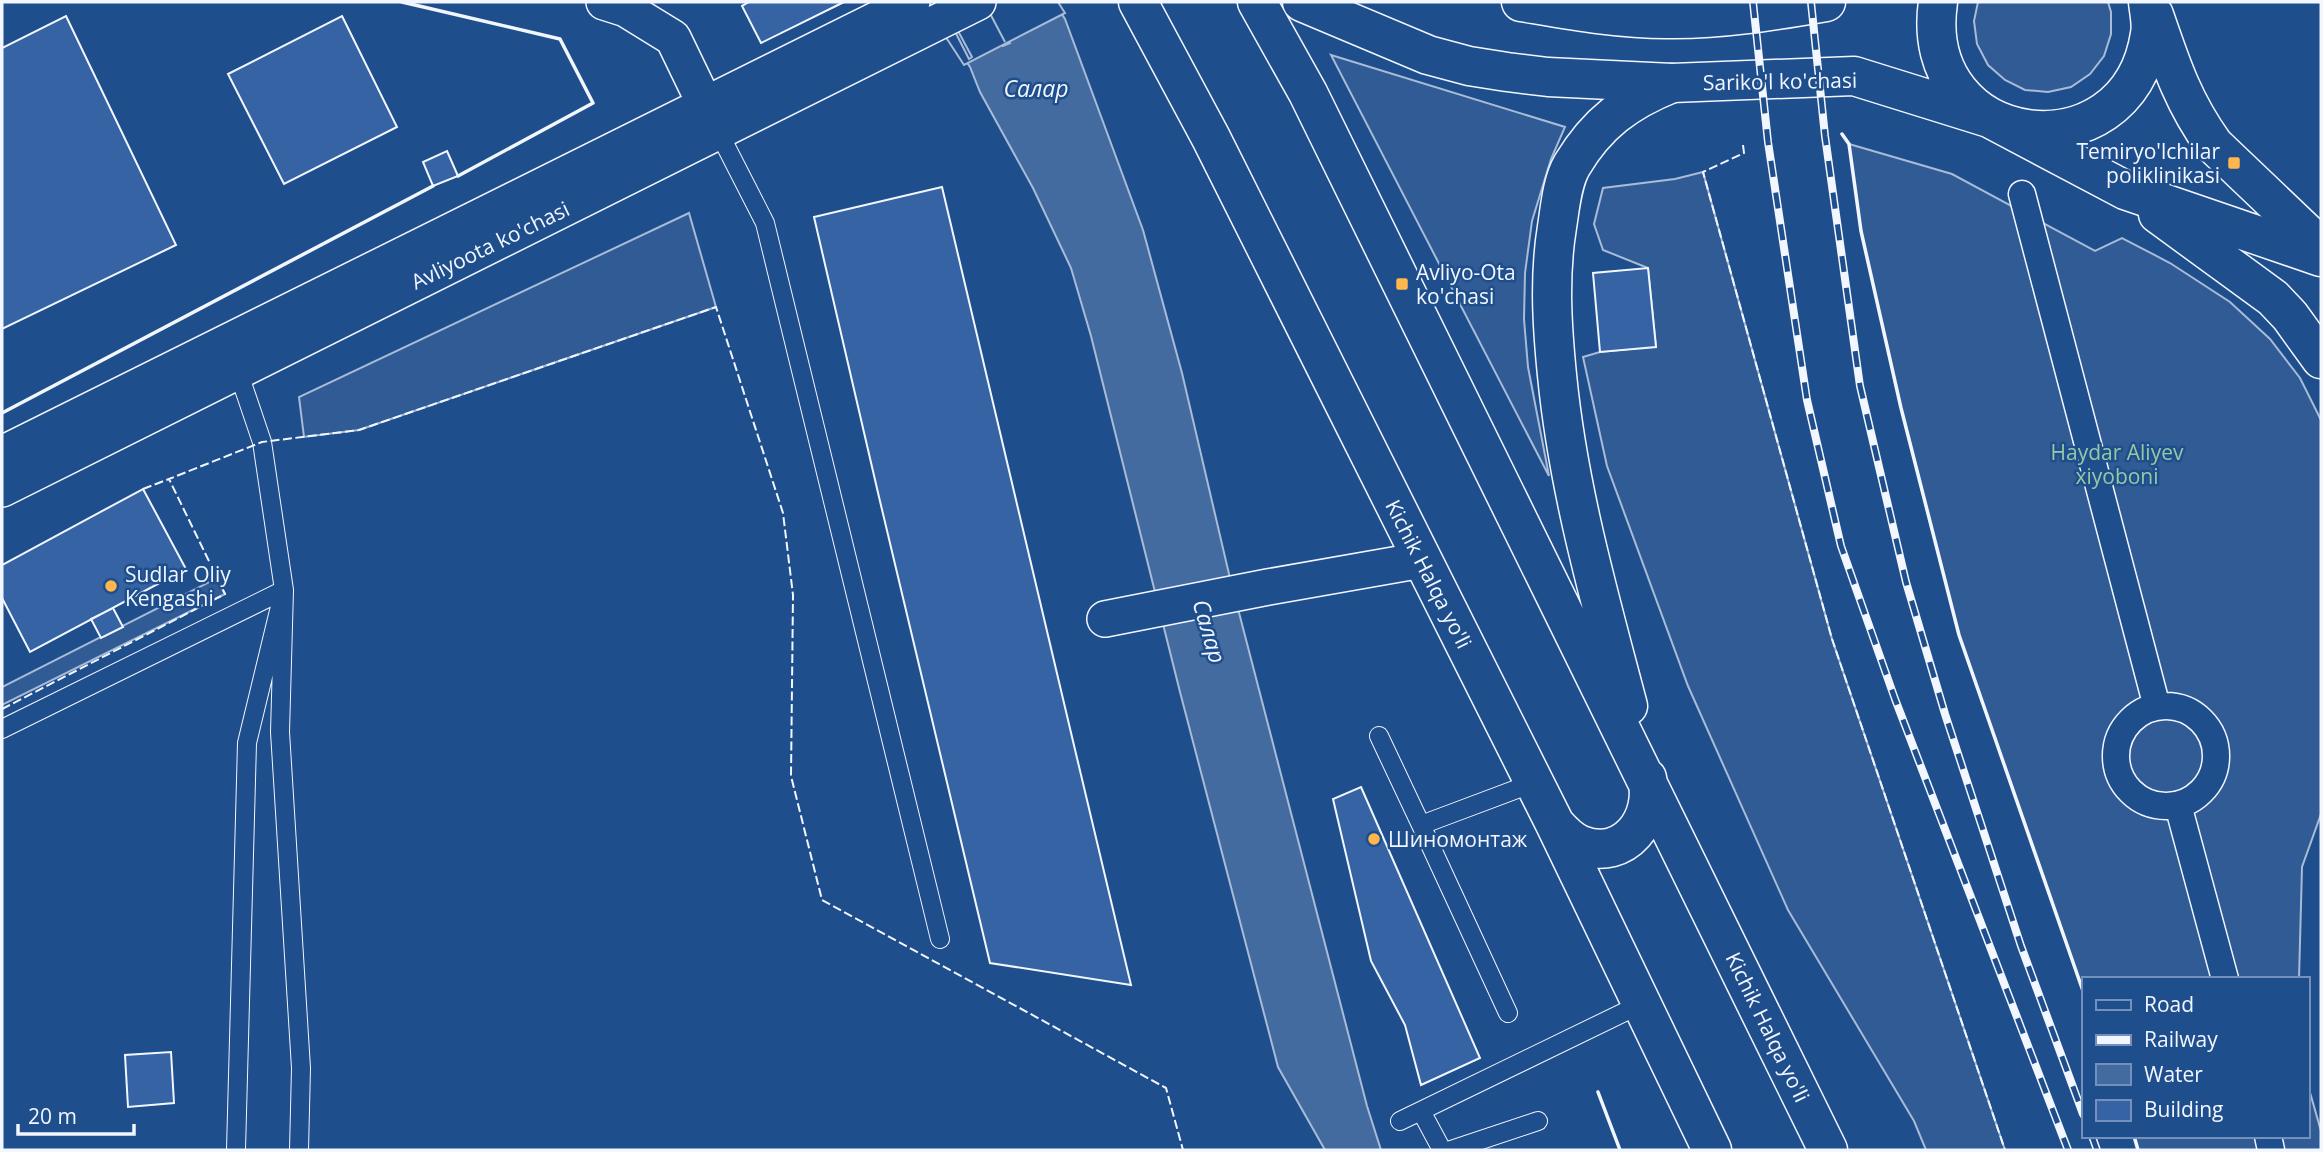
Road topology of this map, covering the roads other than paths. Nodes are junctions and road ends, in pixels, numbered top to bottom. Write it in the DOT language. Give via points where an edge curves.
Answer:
graph roads {
  1 [pos="604,2"];
  2 [pos="978,2"];
  3 [pos="1138,2"];
  4 [pos="1256,2"];
  5 [pos="1302,2"];
  6 [pos="1521,2"];
  7 [pos="1826,2"];
  8 [pos="1938,2"];
  9 [pos="2149,2"];
  10 [pos="892,15"];
  11 [pos="1672,83"];
  12 [pos="712,118"];
  13 [pos="1989,118"];
  14 [pos="2125,190"];
  15 [pos="2022,194"];
  16 [pos="2321,247"];
  17 [pos="2321,257"];
  18 [pos="233,356"];
  19 [pos="2321,359"];
  20 [pos="2,454"];
  21 [pos="2,489"];
  22 [pos="1422,560"];
  23 [pos="284,590"];
  24 [pos="1105,620"];
  25 [pos="2157,707"];
  26 [pos="2,729"];
  27 [pos="1380,736"];
  28 [pos="1533,783"];
  29 [pos="1650,789"];
  30 [pos="2178,805"];
  31 [pos="1555,824"];
  32 [pos="1421,825"];
  33 [pos="940,939"];
  34 [pos="2224,977"];
  35 [pos="1641,1004"];
  36 [pos="1508,1013"];
  37 [pos="1421,1111"];
  38 [pos="1400,1121"];
  39 [pos="1538,1121"];
  40 [pos="236,1150"];
  41 [pos="299,1150"];
  42 [pos="1442,1150"];
  43 [pos="1451,1150"];
  44 [pos="1712,1150"];
  45 [pos="1828,1150"];
  1 -- 12 [label="street" via="626,9 673,38"];
  2 -- 10 [label="street, Avliyoota ko'chasi"];
  3 -- 22 [label="main road, Kichik Halqa yo'li"];
  4 -- 29 [label="main road, Kichik Halqa yo'li" via="1314,104"];
  5 -- 11 [label="main road, Sariko'l ko'chasi" via="1428,55 1469,66"];
  6 -- 7 [label="main road" via="1571,12 1664,19 1709,18"];
  8 -- 13 [label="main road" via="1935,26 1941,62 1961,94"];
  9 -- 13 [label="main road" via="2151,32 2143,65 2125,94 2096,118 2061,130 2024,130"];
  9 -- 16 [label="main road" via="2174,72 2201,127 2214,145"];
  10 -- 12 [label="street, Avliyoota ko'chasi"];
  11 -- 13 [label="main road, Sariko'l ko'chasi" via="1854,76"];
  11 -- 29 [label="main road" via="1615,112 1571,167 1554,245 1552,286 1561,418 1580,525"];
  12 -- 18 [label="street, Avliyoota ko'chasi"];
  12 -- 33 [label="lane" via="765,223"];
  13 -- 14 [label="main road, Sariko'l ko'chasi"];
  14 -- 17 [label="main road, Sariko'l ko'chasi"];
  14 -- 19 [label="main road" via="2273,298"];
  15 -- 25 [label="street"];
  18 -- 20 [label="street, Avliyoota ko'chasi"];
  18 -- 21 [label="street, Avliyoota ko'chasi"];
  18 -- 23 [label="lane" via="262,442"];
  22 -- 24 [label="street"];
  22 -- 28 [label="main road, Kichik Halqa yo'li"];
  23 -- 26 [label="lane"];
  23 -- 40 [label="lane" via="247,743"];
  23 -- 41 [label="lane" via="280,732 301,1069"];
  25 -- 30 [label="street" via="2192,713 2213,737 2217,752 2209,783 2198,796"];
  25 -- 30 [label="street" via="2132,719 2122,733 2116,749 2117,767 2135,796 2149,804"];
  27 -- 32 [label="lane"];
  28 -- 31 [label="main road, Kichik Halqa yo'li"];
  28 -- 32 [label="lane"];
  29 -- 31 [label="main road" via="1643,822 1632,836 1616,845 1600,849 1582,846"];
  29 -- 45 [label="main road, Kichik Halqa yo'li"];
  30 -- 34 [label="street"];
  31 -- 35 [label="main road, Kichik Halqa yo'li"];
  32 -- 36 [label="lane"];
  35 -- 37 [label="lane"];
  35 -- 44 [label="main road, Kichik Halqa yo'li"];
  37 -- 38 [label="lane"];
  37 -- 42 [label="lane"];
  39 -- 43 [label="lane"];
}
